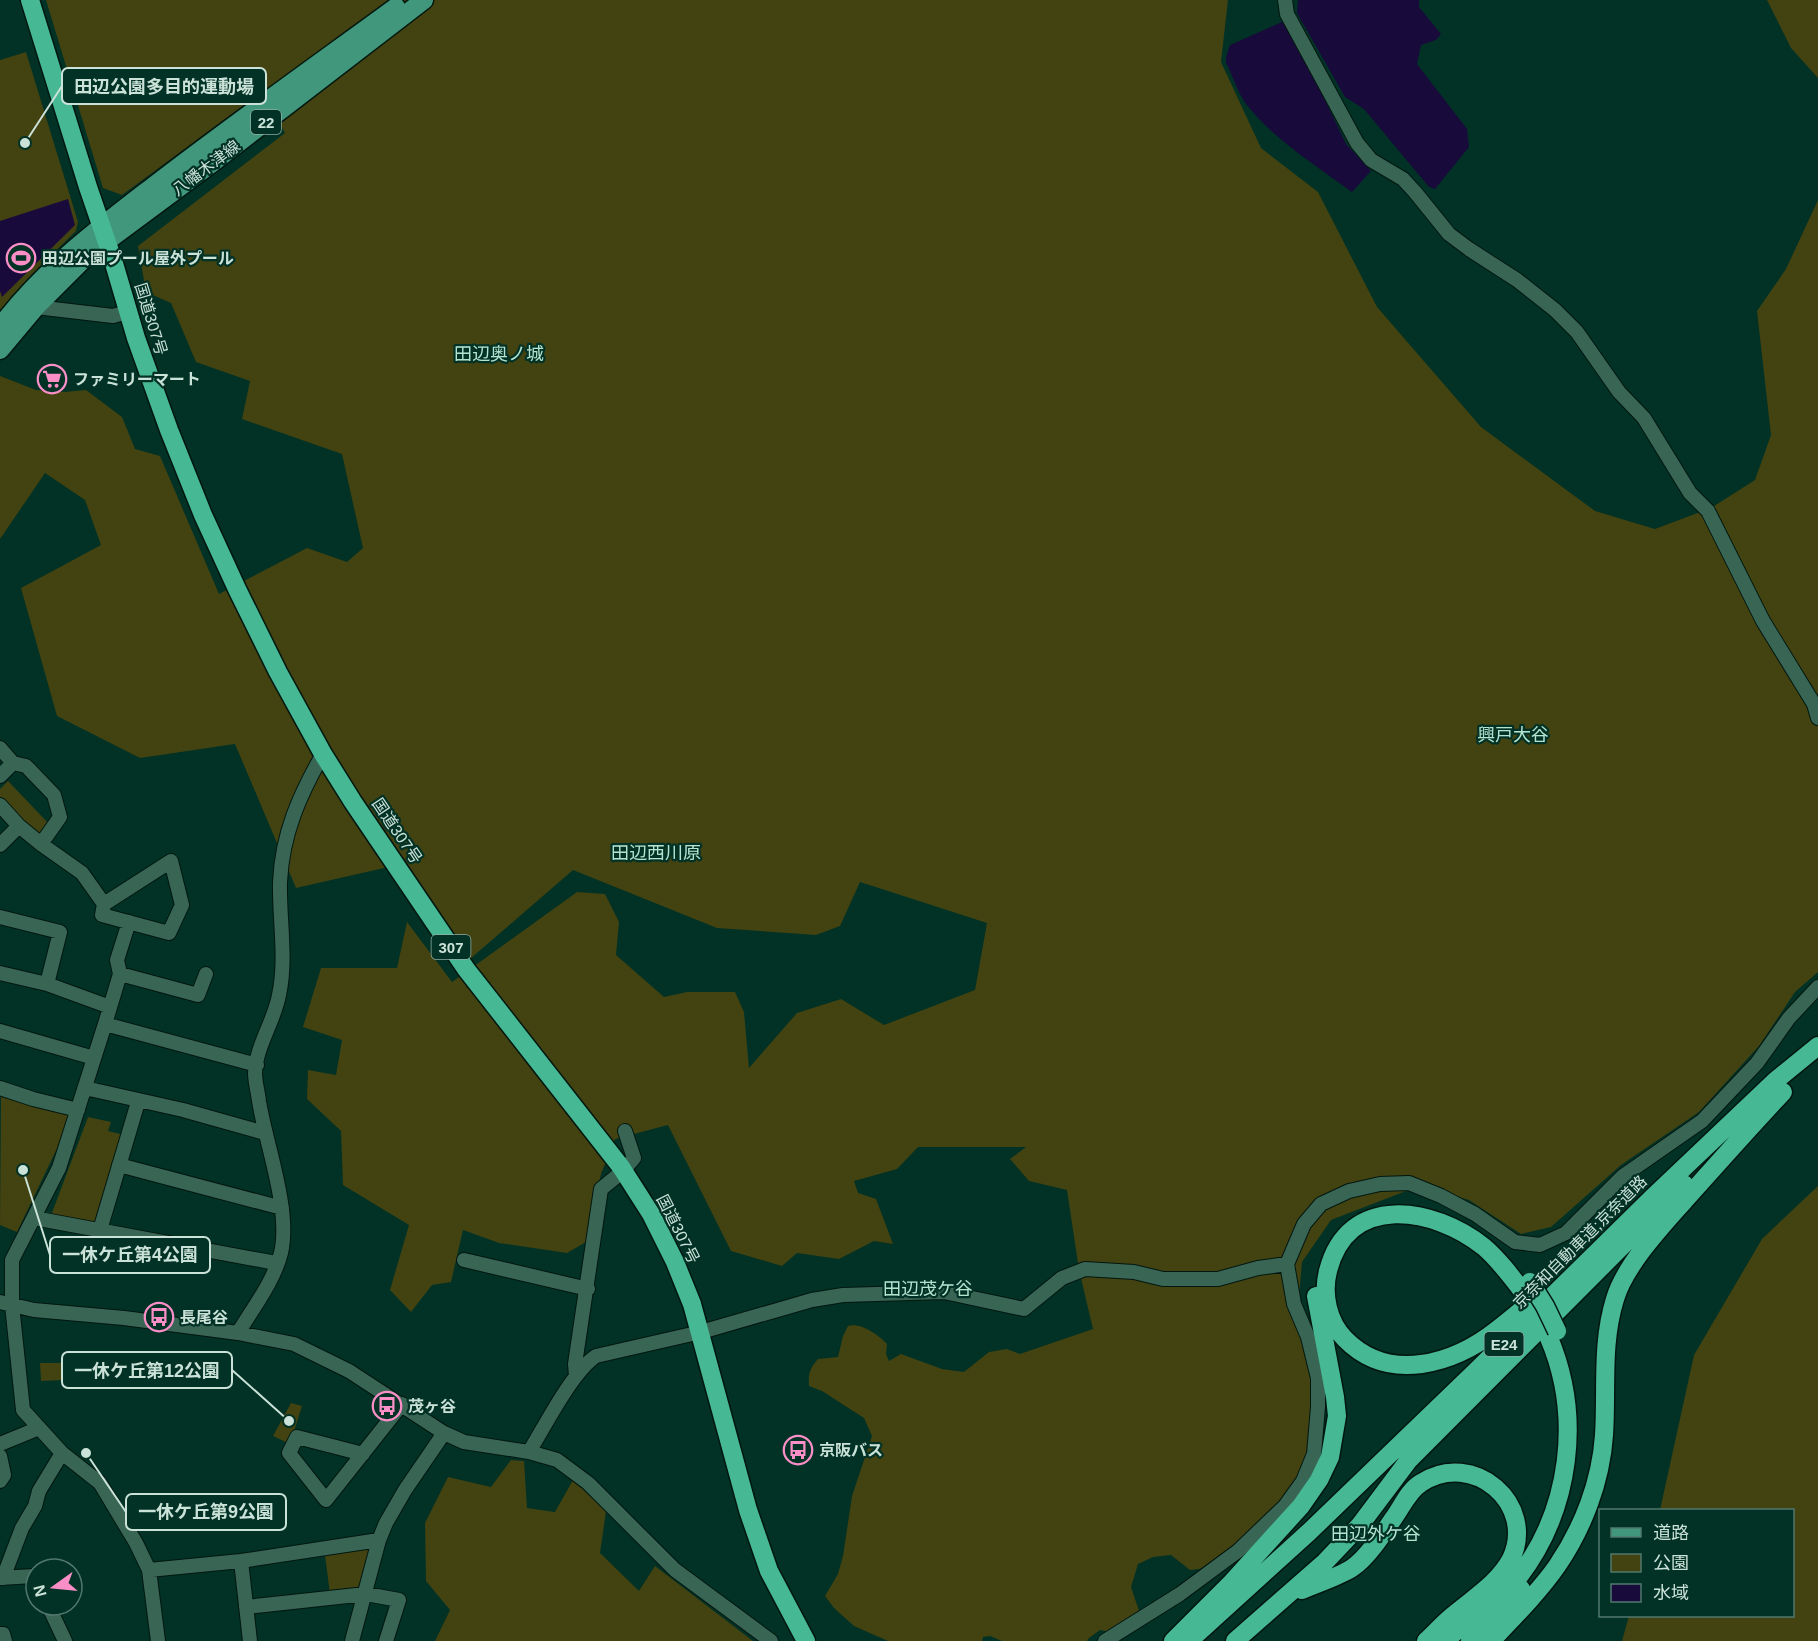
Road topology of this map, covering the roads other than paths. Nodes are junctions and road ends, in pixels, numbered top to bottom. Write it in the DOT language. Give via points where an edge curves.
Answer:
graph roads {
  1 [pos="30,0"];
  2 [pos="404,0"];
  3 [pos="424,0"];
  4 [pos="1285,0"];
  5 [pos="104,234"];
  6 [pos="36,307"];
  7 [pos="127,312"];
  8 [pos="0,327"];
  9 [pos="0,350"];
  10 [pos="1818,718"];
  11 [pos="0,748"];
  12 [pos="323,753"];
  13 [pos="13,763"];
  14 [pos="0,776"];
  15 [pos="0,805"];
  16 [pos="19,826"];
  17 [pos="41,844"];
  18 [pos="0,845"];
  19 [pos="104,904"];
  20 [pos="0,917"];
  21 [pos="129,922"];
  22 [pos="0,973"];
  23 [pos="120,974"];
  24 [pos="206,974"];
  25 [pos="47,984"];
  26 [pos="1818,987"];
  27 [pos="110,1007"];
  28 [pos="105,1024"];
  29 [pos="0,1031"];
  30 [pos="1818,1046"];
  31 [pos="94,1059"];
  32 [pos="1818,1061"];
  33 [pos="257,1065"];
  34 [pos="0,1088"];
  35 [pos="85,1088"];
  36 [pos="1783,1092"];
  37 [pos="1762,1094"];
  38 [pos="138,1102"];
  39 [pos="78,1110"];
  40 [pos="625,1131"];
  41 [pos="265,1133"];
  42 [pos="119,1165"];
  43 [pos="623,1171"];
  44 [pos="282,1208"];
  45 [pos="34,1218"];
  46 [pos="100,1230"];
  47 [pos="464,1260"];
  48 [pos="276,1263"];
  49 [pos="1287,1264"];
  50 [pos="1526,1287"];
  51 [pos="588,1289"];
  52 [pos="6,1303"];
  53 [pos="701,1332"];
  54 [pos="238,1333"];
  55 [pos="1553,1334"];
  56 [pos="576,1376"];
  57 [pos="402,1404"];
  58 [pos="39,1428"];
  59 [pos="444,1433"];
  60 [pos="0,1444"];
  61 [pos="529,1452"];
  62 [pos="62,1453"];
  63 [pos="363,1454"];
  64 [pos="0,1456"];
  65 [pos="0,1481"];
  66 [pos="379,1540"];
  67 [pos="241,1561"];
  68 [pos="149,1570"];
  69 [pos="24,1577"];
  70 [pos="2,1578"];
  71 [pos="366,1594"];
  72 [pos="1285,1598"];
  73 [pos="246,1607"];
  74 [pos="54,1617"];
  75 [pos="0,1634"];
  76 [pos="158,1640"];
  77 [pos="5,1641"];
  78 [pos="65,1641"];
  79 [pos="143,1641"];
  80 [pos="250,1641"];
  81 [pos="352,1641"];
  82 [pos="386,1641"];
  83 [pos="771,1641"];
  84 [pos="806,1641"];
  85 [pos="1105,1641"];
  86 [pos="1173,1641"];
  87 [pos="1189,1641"];
  88 [pos="1235,1641"];
  89 [pos="1426,1641"];
  90 [pos="1445,1641"];
  91 [pos="1470,1641"];
  92 [pos="1491,1641"];
  1 -- 5 [label="highway, 国道307号 / 307"];
  2 -- 5 [label="main road, 八幡木津線 / 22"];
  3 -- 5 [label="main road, 八幡木津線 / 22" via="211,165"];
  4 -- 10 [label="street" via="1287,14 1357,143 1371,160 1416,192 1449,234 1555,310 1644,418 1690,493 1719,529 1763,621 1814,704"];
  5 -- 6 [label="main road, 八幡木津線 / 22"];
  5 -- 7 [label="highway, 国道307号 / 307"];
  5 -- 8 [label="main road, 八幡木津線 / 22" via="51,268"];
  6 -- 7 [label="street" via="113,316"];
  6 -- 9 [label="main road, 八幡木津線 / 22"];
  7 -- 12 [label="highway, 国道307号 / 307" via="203,515 278,672"];
  11 -- 13 [label="street"];
  12 -- 33 [label="street" via="304,787 282,853 282,973 272,1023"];
  12 -- 43 [label="highway, 国道307号 / 307" via="466,969"];
  13 -- 14 [label="street"];
  13 -- 17 [label="street" via="26,766 54,795 60,817"];
  15 -- 16 [label="street"];
  16 -- 17 [label="street"];
  16 -- 18 [label="street"];
  17 -- 19 [label="street" via="82,873"];
  19 -- 21 [label="street" via="102,915"];
  19 -- 21 [label="street" via="171,861 182,905 170,933"];
  20 -- 25 [label="street" via="60,932"];
  21 -- 23 [label="street" via="117,960"];
  22 -- 25 [label="street"];
  23 -- 24 [label="street" via="198,995"];
  23 -- 27 [label="street"];
  25 -- 27 [label="street"];
  26 -- 49 [label="street" via="1789,1018 1757,1063 1702,1121 1623,1176 1566,1233 1540,1245 1515,1242 1441,1196 1409,1183 1380,1184 1349,1191 1321,1204 1304,1224"];
  27 -- 28 [label="street"];
  28 -- 31 [label="street"];
  28 -- 33 [label="street"];
  29 -- 31 [label="street"];
  30 -- 37 [label="highway, 京奈和自動車道;京奈道路 / E24"];
  31 -- 35 [label="street"];
  32 -- 36 [label="highway, 京奈和自動車道;京奈道路 / E24"];
  33 -- 41 [label="street" via="255,1074"];
  34 -- 39 [label="street"];
  35 -- 38 [label="street"];
  35 -- 39 [label="street"];
  36 -- 72 [label="highway, 京奈和自動車道;京奈道路 / E24" via="1680,1188 1448,1420 1408,1461 1342,1545"];
  36 -- 92 [label="highway" via="1650,1240 1627,1274 1615,1298 1608,1332 1604,1436 1599,1473 1588,1508 1557,1566"];
  37 -- 50 [label="highway" via="1629,1208 1498,1330 1445,1358 1404,1366 1373,1359 1352,1346 1339,1331 1330,1313 1326,1288 1334,1254 1346,1236 1369,1219 1398,1213 1435,1219 1460,1230"];
  37 -- 87 [label="highway, 京奈和自動車道;京奈道路 / E24" via="1309,1532"];
  38 -- 41 [label="street"];
  38 -- 42 [label="street"];
  39 -- 45 [label="street" via="59,1168"];
  40 -- 43 [label="street" via="634,1158"];
  41 -- 44 [label="street"];
  42 -- 44 [label="street"];
  42 -- 46 [label="street"];
  43 -- 51 [label="street" via="601,1189"];
  43 -- 53 [label="highway, 国道307号 / 307" via="675,1262"];
  44 -- 48 [label="street" via="281,1253"];
  45 -- 46 [label="street"];
  45 -- 52 [label="street" via="12,1260"];
  46 -- 48 [label="street"];
  47 -- 51 [label="street"];
  48 -- 54 [label="street"];
  49 -- 53 [label="street" via="1218,1279 1163,1280 1134,1272 1085,1269 1062,1278 1024,1309 944,1292 843,1295"];
  49 -- 85 [label="street" via="1294,1304 1308,1337 1318,1378 1314,1454 1303,1481 1285,1506 1238,1551 1180,1594"];
  50 -- 55 [label="highway" via="1538,1315"];
  50 -- 86 [label="highway" via="1495,1245 1480,1232 1430,1207 1383,1205 1357,1215 1333,1236 1318,1265 1314,1288 1337,1416 1330,1456 1300,1506"];
  51 -- 56 [label="street"];
  52 -- 54 [label="street" via="34,1310"];
  52 -- 58 [label="street" via="22,1410"];
  53 -- 56 [label="street" via="596,1356"];
  53 -- 84 [label="highway, 国道307号 / 307" via="758,1540 769,1571"];
  54 -- 57 [label="street" via="294,1344 349,1371"];
  55 -- 90 [label="highway" via="1569,1428 1559,1495 1542,1540 1517,1579"];
  55 -- 91 [label="highway" via="1569,1363 1577,1412 1578,1441 1572,1484 1551,1544 1533,1574"];
  56 -- 61 [label="street"];
  57 -- 59 [label="street"];
  57 -- 63 [label="street"];
  58 -- 60 [label="street"];
  58 -- 62 [label="street"];
  59 -- 61 [label="street" via="464,1442"];
  59 -- 66 [label="street" via="405,1490"];
  61 -- 83 [label="street" via="557,1460 588,1483 675,1570"];
  62 -- 68 [label="street" via="100,1483"];
  62 -- 70 [label="street" via="39,1491"];
  63 -- 63 [label="street" via="326,1500 289,1452 297,1437"];
  64 -- 65 [label="street" via="4,1475"];
  66 -- 67 [label="street"];
  66 -- 71 [label="street"];
  67 -- 68 [label="street"];
  67 -- 73 [label="street"];
  68 -- 76 [label="street"];
  69 -- 70 [label="street"];
  71 -- 73 [label="street"];
  71 -- 81 [label="street"];
  71 -- 82 [label="street" via="399,1600"];
  72 -- 88 [label="highway, 京奈和自動車道;京奈道路 / E24"];
  72 -- 89 [label="highway" via="1353,1567 1419,1484 1448,1473 1473,1474 1490,1482 1502,1494 1511,1509 1517,1542 1498,1577"];
  73 -- 80 [label="street"];
  74 -- 78 [label="street"];
  75 -- 77 [label="street"];
  76 -- 79 [label="street"];
}
